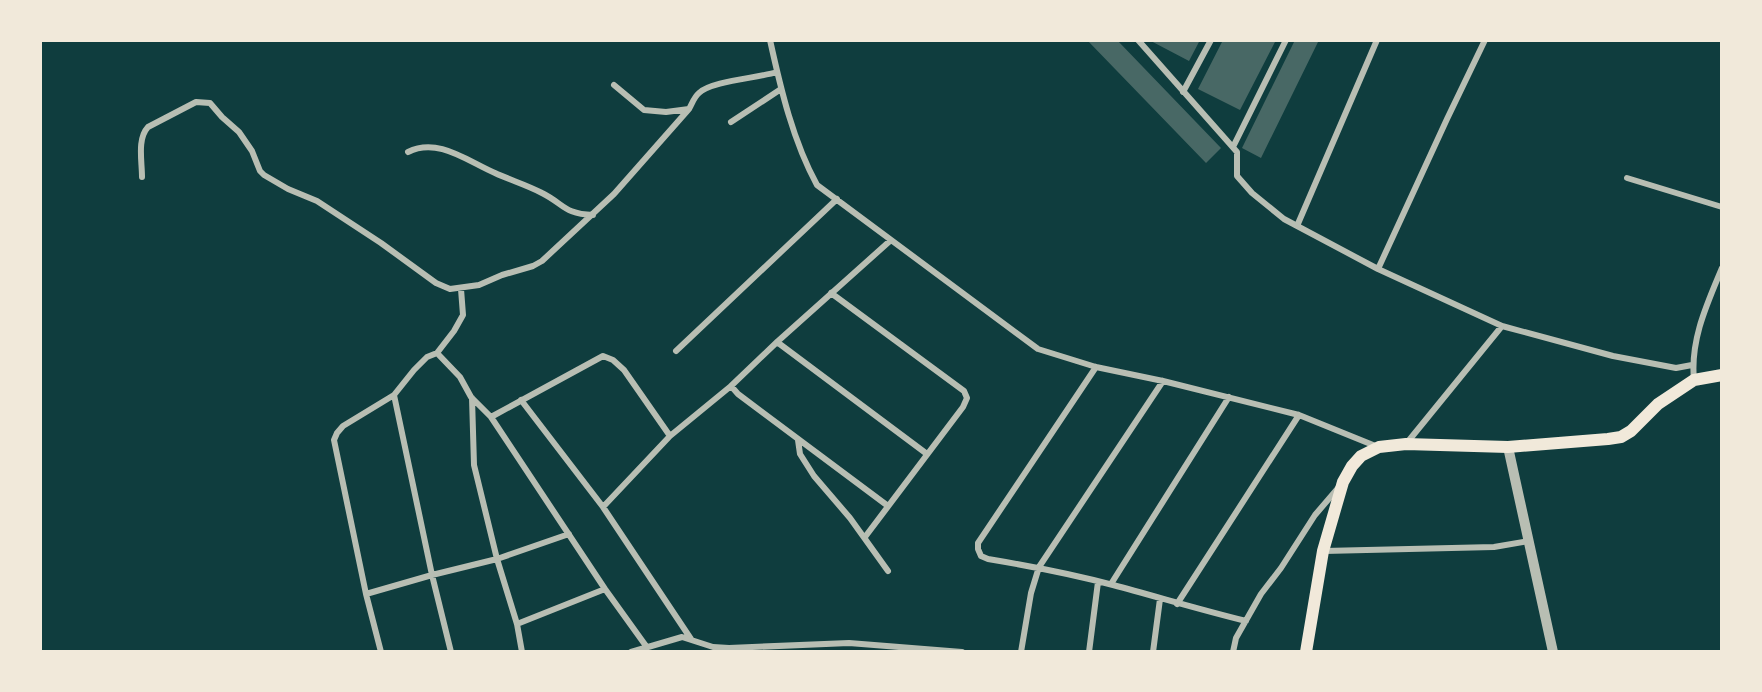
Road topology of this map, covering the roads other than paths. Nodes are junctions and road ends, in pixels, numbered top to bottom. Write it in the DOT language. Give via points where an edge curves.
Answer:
graph roads {
  1 [pos="770,40"];
  2 [pos="1211,40"];
  3 [pos="1287,40"];
  4 [pos="1377,40"];
  5 [pos="1485,40"];
  6 [pos="1139,41"];
  7 [pos="777,72"];
  8 [pos="614,85"];
  9 [pos="781,89"];
  10 [pos="1184,92"];
  11 [pos="689,109"];
  12 [pos="731,122"];
  13 [pos="1233,147"];
  14 [pos="408,152"];
  15 [pos="142,177"];
  16 [pos="1627,178"];
  17 [pos="837,199"];
  18 [pos="1722,207"];
  19 [pos="592,215"];
  20 [pos="1297,226"];
  21 [pos="891,240"];
  22 [pos="1378,268"];
  23 [pos="1722,268"];
  24 [pos="461,289"];
  25 [pos="831,293"];
  26 [pos="1502,326"];
  27 [pos="777,342"];
  28 [pos="676,351"];
  29 [pos="437,352"];
  30 [pos="1692,365"];
  31 [pos="1096,367"];
  32 [pos="1722,375"];
  33 [pos="1694,380"];
  34 [pos="1163,381"];
  35 [pos="731,386"];
  36 [pos="394,395"];
  37 [pos="471,397"];
  38 [pos="1229,397"];
  39 [pos="522,400"];
  40 [pos="1299,415"];
  41 [pos="491,417"];
  42 [pos="670,436"];
  43 [pos="798,440"];
  44 [pos="1406,444"];
  45 [pos="1379,447"];
  46 [pos="1508,447"];
  47 [pos="927,454"];
  48 [pos="1343,482"];
  49 [pos="888,506"];
  50 [pos="603,507"];
  51 [pos="569,534"];
  52 [pos="865,537"];
  53 [pos="1529,542"];
  54 [pos="1323,551"];
  55 [pos="497,559"];
  56 [pos="1038,567"];
  57 [pos="888,571"];
  58 [pos="432,576"];
  59 [pos="1098,582"];
  60 [pos="1111,584"];
  61 [pos="605,589"];
  62 [pos="366,594"];
  63 [pos="1160,599"];
  64 [pos="1177,604"];
  65 [pos="1246,621"];
  66 [pos="517,624"];
  67 [pos="691,639"];
  68 [pos="646,646"];
  69 [pos="729,650"];
  70 [pos="381,651"];
  71 [pos="452,651"];
  72 [pos="522,651"];
  73 [pos="631,651"];
  74 [pos="962,651"];
  75 [pos="1021,651"];
  76 [pos="1089,651"];
  77 [pos="1153,651"];
  78 [pos="1233,651"];
  79 [pos="1306,651"];
  80 [pos="1553,651"];
  1 -- 7 [label="street"];
  2 -- 10 [label="street"];
  3 -- 13 [label="street"];
  4 -- 20 [label="street"];
  5 -- 22 [label="street"];
  6 -- 10 [label="street"];
  7 -- 9 [label="street"];
  7 -- 11 [label="street" via="704,89"];
  8 -- 11 [label="street" via="644,110"];
  9 -- 12 [label="street"];
  9 -- 17 [label="street" via="805,163 817,185"];
  10 -- 13 [label="street"];
  11 -- 19 [label="street"];
  13 -- 20 [label="street" via="1237,152 1237,176 1252,193"];
  14 -- 19 [label="street" via="419,147 448,150 542,192 568,210"];
  15 -- 24 [label="street" via="141,139 148,127 196,102 210,104 239,132 264,175 317,201 436,282"];
  16 -- 18 [label="street"];
  17 -- 21 [label="street"];
  17 -- 28 [label="street"];
  19 -- 24 [label="street" via="533,266"];
  20 -- 22 [label="street"];
  21 -- 25 [label="street"];
  21 -- 31 [label="street" via="1038,349"];
  22 -- 26 [label="street"];
  23 -- 30 [label="street" via="1698,332"];
  24 -- 29 [label="street" via="463,315"];
  25 -- 27 [label="street"];
  25 -- 47 [label="street" via="964,391 967,399 963,407"];
  26 -- 30 [label="street" via="1613,356 1676,368"];
  26 -- 44 [label="street"];
  27 -- 35 [label="street"];
  27 -- 47 [label="street"];
  29 -- 36 [label="street" via="427,357"];
  29 -- 37 [label="street" via="460,377"];
  30 -- 33 [label="street"];
  31 -- 34 [label="street"];
  31 -- 56 [label="street" via="978,543 981,556 988,559"];
  32 -- 33 [label="main road"];
  33 -- 46 [label="main road" via="1621,437"];
  34 -- 38 [label="street"];
  34 -- 56 [label="street"];
  35 -- 42 [label="street"];
  35 -- 43 [label="street"];
  36 -- 58 [label="street"];
  36 -- 62 [label="street" via="343,426 334,440"];
  37 -- 41 [label="street"];
  37 -- 55 [label="street" via="474,465"];
  38 -- 40 [label="street"];
  38 -- 60 [label="street"];
  39 -- 41 [label="street"];
  39 -- 42 [label="street" via="603,356 624,370"];
  39 -- 50 [label="street"];
  40 -- 45 [label="street"];
  40 -- 64 [label="street"];
  41 -- 51 [label="street"];
  42 -- 50 [label="street"];
  43 -- 49 [label="street"];
  43 -- 52 [label="street" via="800,454 814,476"];
  44 -- 45 [label="main road"];
  44 -- 46 [label="main road"];
  45 -- 48 [label="main road" via="1357,460"];
  46 -- 53 [label="street"];
  47 -- 49 [label="street"];
  48 -- 54 [label="main road"];
  48 -- 65 [label="street" via="1315,515"];
  49 -- 52 [label="street"];
  50 -- 67 [label="street"];
  51 -- 55 [label="street"];
  51 -- 61 [label="street"];
  52 -- 57 [label="street"];
  53 -- 54 [label="street" via="1494,547"];
  53 -- 80 [label="street"];
  54 -- 79 [label="main road"];
  55 -- 58 [label="street"];
  55 -- 66 [label="street"];
  56 -- 59 [label="street"];
  56 -- 75 [label="street"];
  58 -- 62 [label="street"];
  58 -- 71 [label="street"];
  59 -- 60 [label="street"];
  59 -- 76 [label="street"];
  60 -- 63 [label="street"];
  61 -- 66 [label="street"];
  61 -- 68 [label="street"];
  62 -- 70 [label="street"];
  63 -- 64 [label="street"];
  63 -- 77 [label="street"];
  64 -- 65 [label="street"];
  65 -- 78 [label="street"];
  66 -- 72 [label="street"];
  67 -- 68 [label="street" via="676,638"];
  67 -- 69 [label="street"];
  68 -- 73 [label="street"];
  69 -- 74 [label="street" via="849,643"];
}
